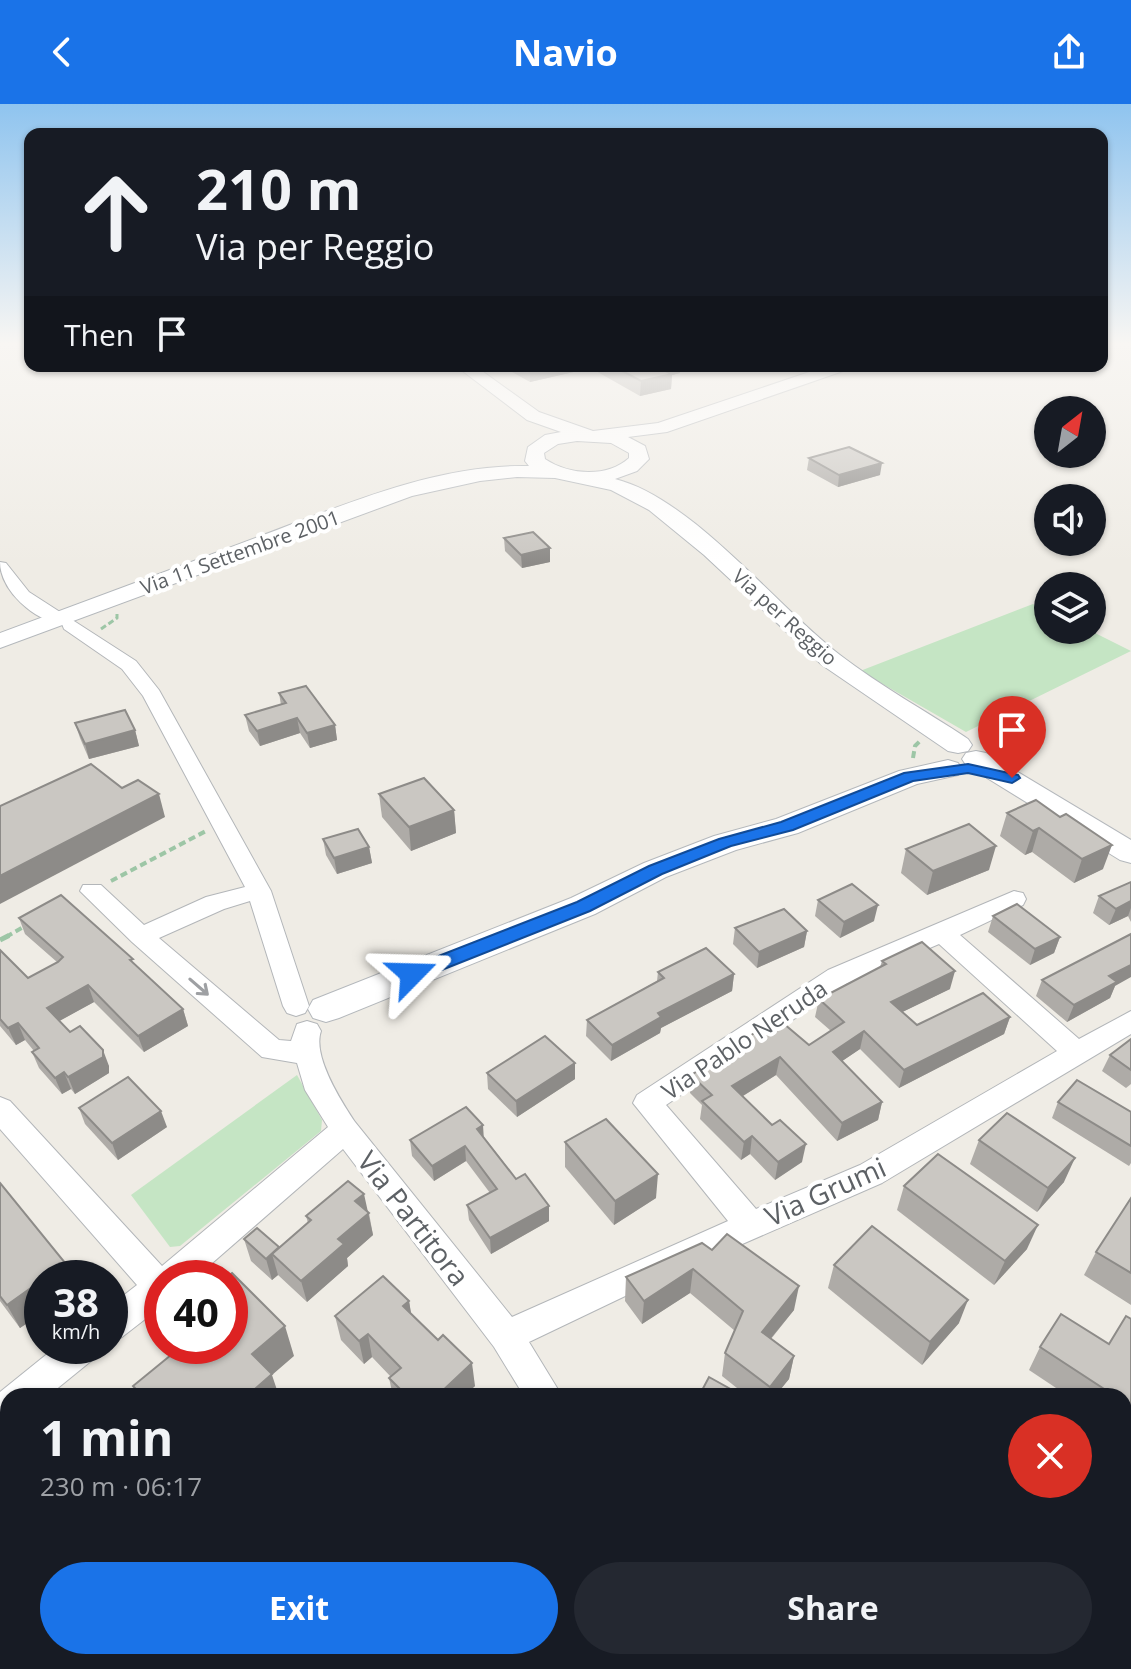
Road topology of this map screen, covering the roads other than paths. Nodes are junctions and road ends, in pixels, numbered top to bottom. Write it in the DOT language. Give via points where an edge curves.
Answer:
graph roads {
  1 [pos="534,418"];
  2 [pos="538,418"];
  3 [pos="694,418"];
  4 [pos="688,420"];
  5 [pos="594,435"];
  6 [pos="536,449"];
  7 [pos="639,459"];
  8 [pos="555,472"];
  9 [pos="483,475"];
  10 [pos="576,476"];
  11 [pos="656,506"];
  12 [pos="0,567"];
  13 [pos="65,622"];
  14 [pos="0,641"];
  15 [pos="946,760"];
  16 [pos="1131,853"];
  17 [pos="92,891"];
  18 [pos="259,891"];
  19 [pos="1014,899"];
  20 [pos="942,933"];
  21 [pos="141,936"];
  22 [pos="1131,1021"];
  23 [pos="310,1024"];
  24 [pos="1077,1053"];
  25 [pos="0,1109"];
  26 [pos="345,1130"];
  27 [pos="750,1225"];
  28 [pos="193,1260"];
  29 [pos="144,1262"];
  30 [pos="144,1300"];
  31 [pos="128,1312"];
  32 [pos="506,1336"];
  33 [pos="63,1364"];
  34 [pos="34,1388"];
  35 [pos="538,1388"];
  1 -- 6 [label="street" via="542,430"];
  2 -- 5 [label="street"];
  3 -- 4 [label="street, Via 11 Settembre 2001"];
  4 -- 5 [label="street, Via 11 Settembre 2001" via="651,430"];
  4 -- 7 [label="street, Via 11 Settembre 2001" via="665,433"];
  5 -- 6 [label="street, Via 11 Settembre 2001" via="564,437"];
  5 -- 7 [label="street, Via 11 Settembre 2001" via="629,443"];
  6 -- 8 [label="street" via="538,464"];
  6 -- 9 [label="street, Via 11 Settembre 2001" via="521,462"];
  7 -- 10 [label="street, Via 11 Settembre 2001" via="619,472"];
  7 -- 11 [label="street, Via per Reggio" via="643,483"];
  8 -- 9 [label="street, Via 11 Settembre 2001"];
  8 -- 10 [label="street, Via 11 Settembre 2001"];
  9 -- 13 [label="street, Via 11 Settembre 2001" via="371,504"];
  10 -- 11 [label="street, Via per Reggio" via="618,486"];
  11 -- 15 [label="street, Via per Reggio" via="831,660 920,720"];
  12 -- 13 [label="street, Via Partitora" via="23,596"];
  13 -- 14 [label="street, Via 11 Settembre 2001"];
  13 -- 18 [label="street, Via Partitora" via="129,665 152,694"];
  15 -- 16 [label="street" via="1012,778"];
  15 -- 23 [label="street" via="787,826 655,870"];
  17 -- 21 [label="street"];
  18 -- 21 [label="street" via="215,903"];
  18 -- 23 [label="street, Via Partitora"];
  19 -- 20 [label="street, Via Pablo Neruda"];
  20 -- 24 [label="street"];
  20 -- 27 [label="street, Via Pablo Neruda" via="837,977 647,1103"];
  21 -- 23 [label="street, one-way" via="272,1050"];
  22 -- 24 [label="street, Via Grumi"];
  23 -- 26 [label="street, Via Partitora" via="319,1090"];
  24 -- 27 [label="street, Via Grumi" via="871,1174"];
  25 -- 29 [label="street"];
  26 -- 28 [label="street"];
  26 -- 32 [label="street, Via Partitora"];
  27 -- 32 [label="street, Via Grumi"];
  30 -- 31 [label="street"];
  32 -- 35 [label="street, Via Partitora"];
  33 -- 34 [label="street"];
}
